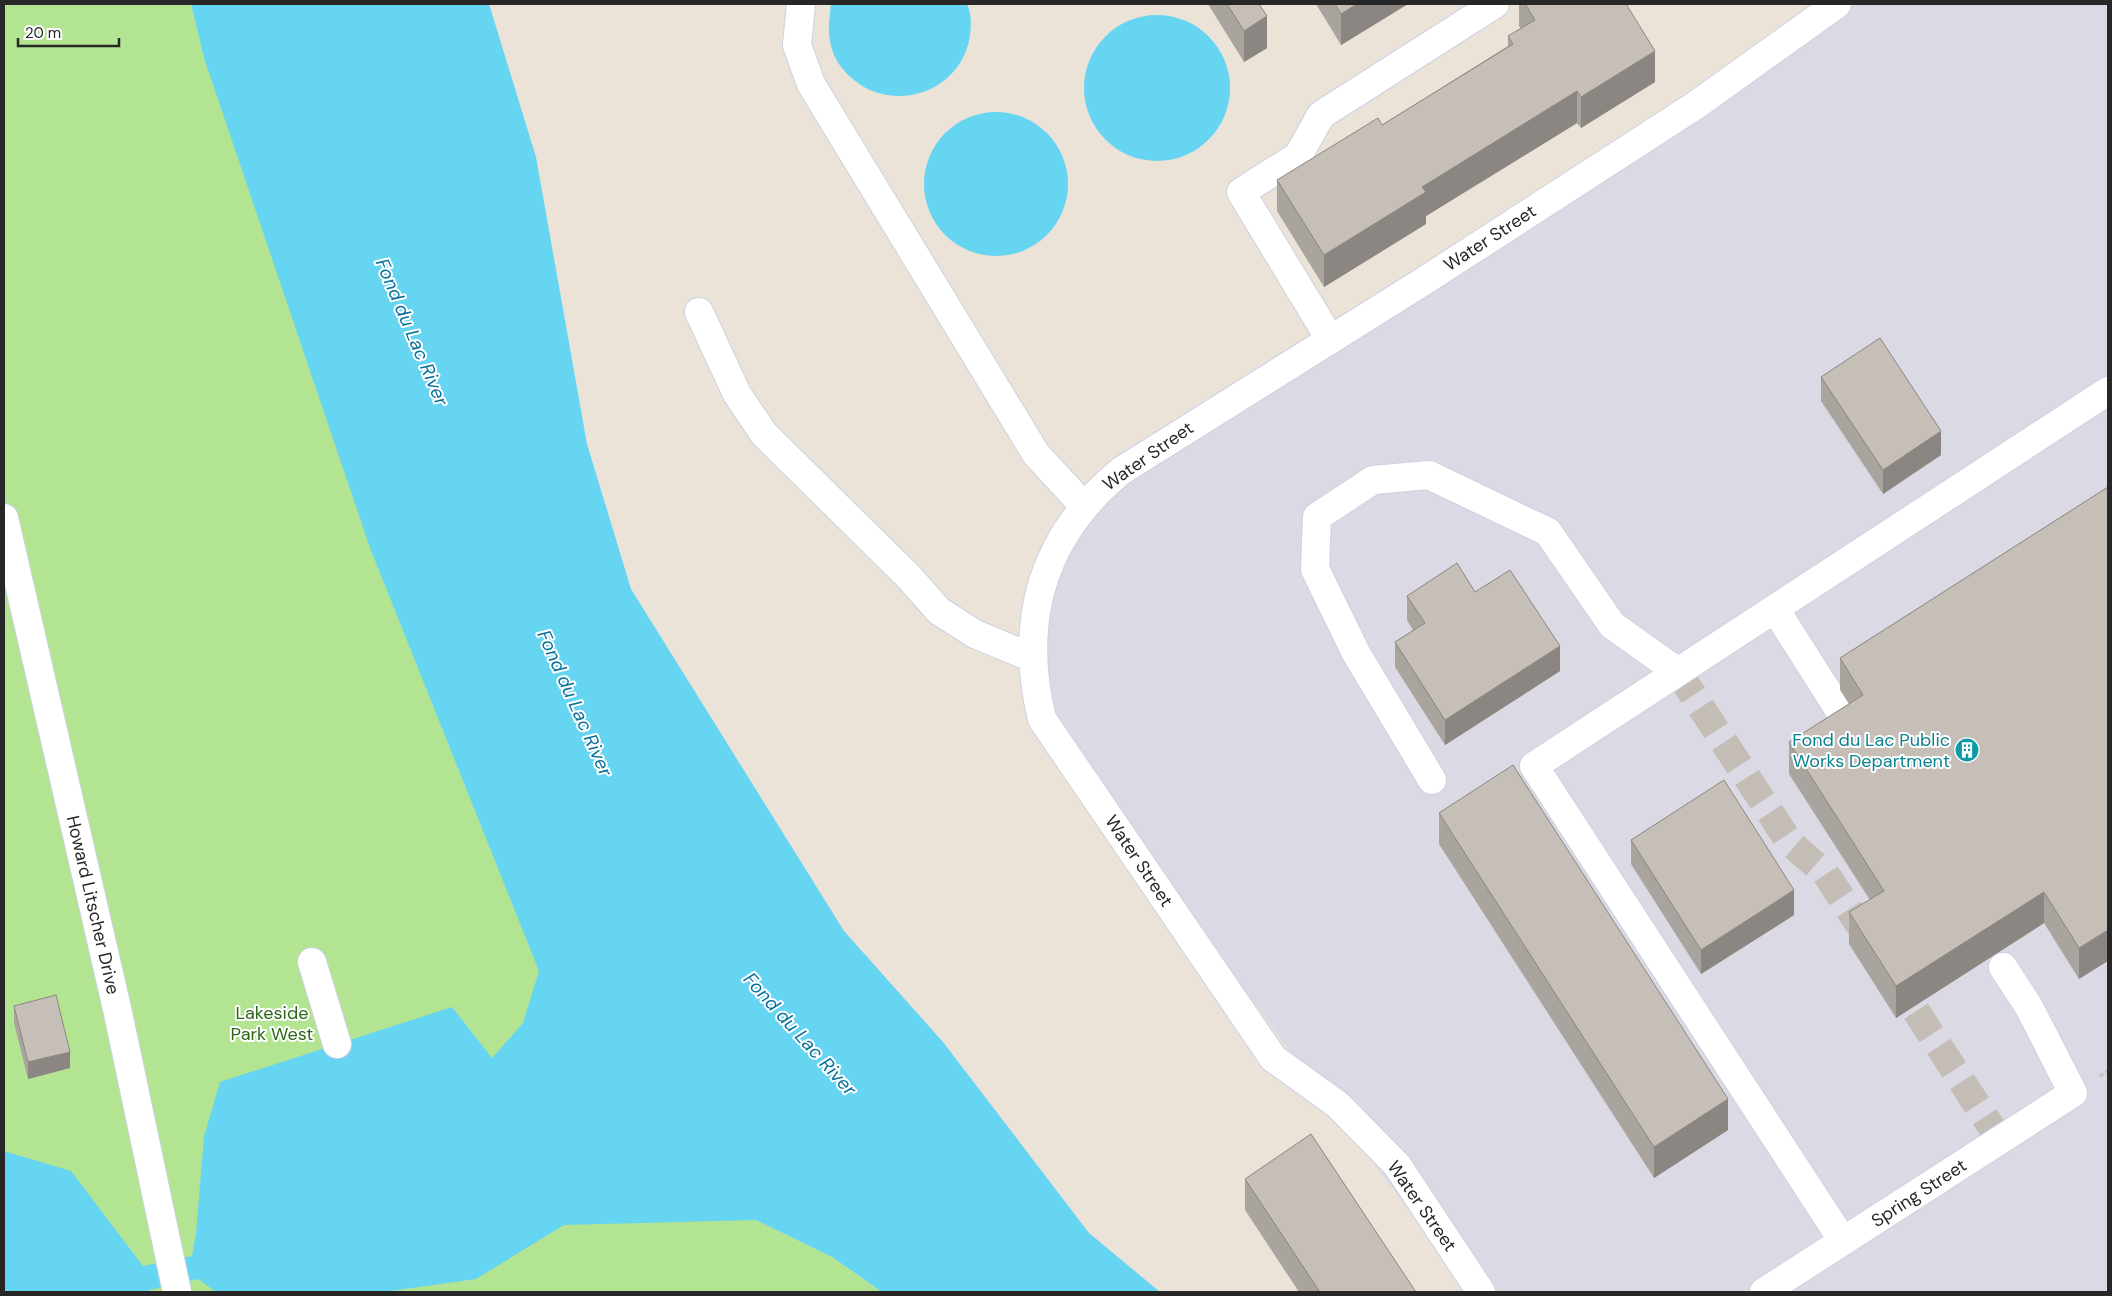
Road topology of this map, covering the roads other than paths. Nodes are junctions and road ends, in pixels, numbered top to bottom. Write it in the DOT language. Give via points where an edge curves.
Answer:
graph roads {
  1 [pos="801,4"];
  2 [pos="1494,4"];
  3 [pos="1837,4"];
  4 [pos="699,312"];
  5 [pos="1330,339"];
  6 [pos="2108,391"];
  7 [pos="1084,506"];
  8 [pos="4,518"];
  9 [pos="1775,609"];
  10 [pos="1033,658"];
  11 [pos="1678,672"];
  12 [pos="1850,727"];
  13 [pos="1432,780"];
  14 [pos="312,962"];
  15 [pos="2003,967"];
  16 [pos="337,1044"];
  17 [pos="1843,1241"];
  18 [pos="177,1292"];
  19 [pos="1481,1292"];
  20 [pos="1764,1292"];
  1 -- 7 [label="street" via="797,45 811,84 1036,454"];
  2 -- 5 [label="street" via="1321,115 1298,156 1241,192"];
  3 -- 5 [label="street, Water Street" via="1696,105"];
  4 -- 10 [label="street" via="737,394 764,434 909,577 939,611 975,634"];
  5 -- 7 [label="street, Water Street" via="1130,464"];
  6 -- 9 [label="street"];
  7 -- 10 [label="street, Water Street" via="1061,540 1041,588 1034,618"];
  8 -- 18 [label="street, Howard Litscher Drive" via="118,1013"];
  9 -- 11 [label="street"];
  9 -- 12 [label="street"];
  10 -- 19 [label="street, Water Street" via="1042,719 1273,1058 1338,1105 1397,1165"];
  11 -- 13 [label="street" via="1612,625 1548,532 1429,475 1373,480 1317,517 1315,569 1356,653"];
  11 -- 17 [label="street" via="1534,766"];
  14 -- 16 [label="street"];
  15 -- 17 [label="street, Spring Street" via="2029,1007 2073,1093"];
  17 -- 20 [label="street, Spring Street"];
}
